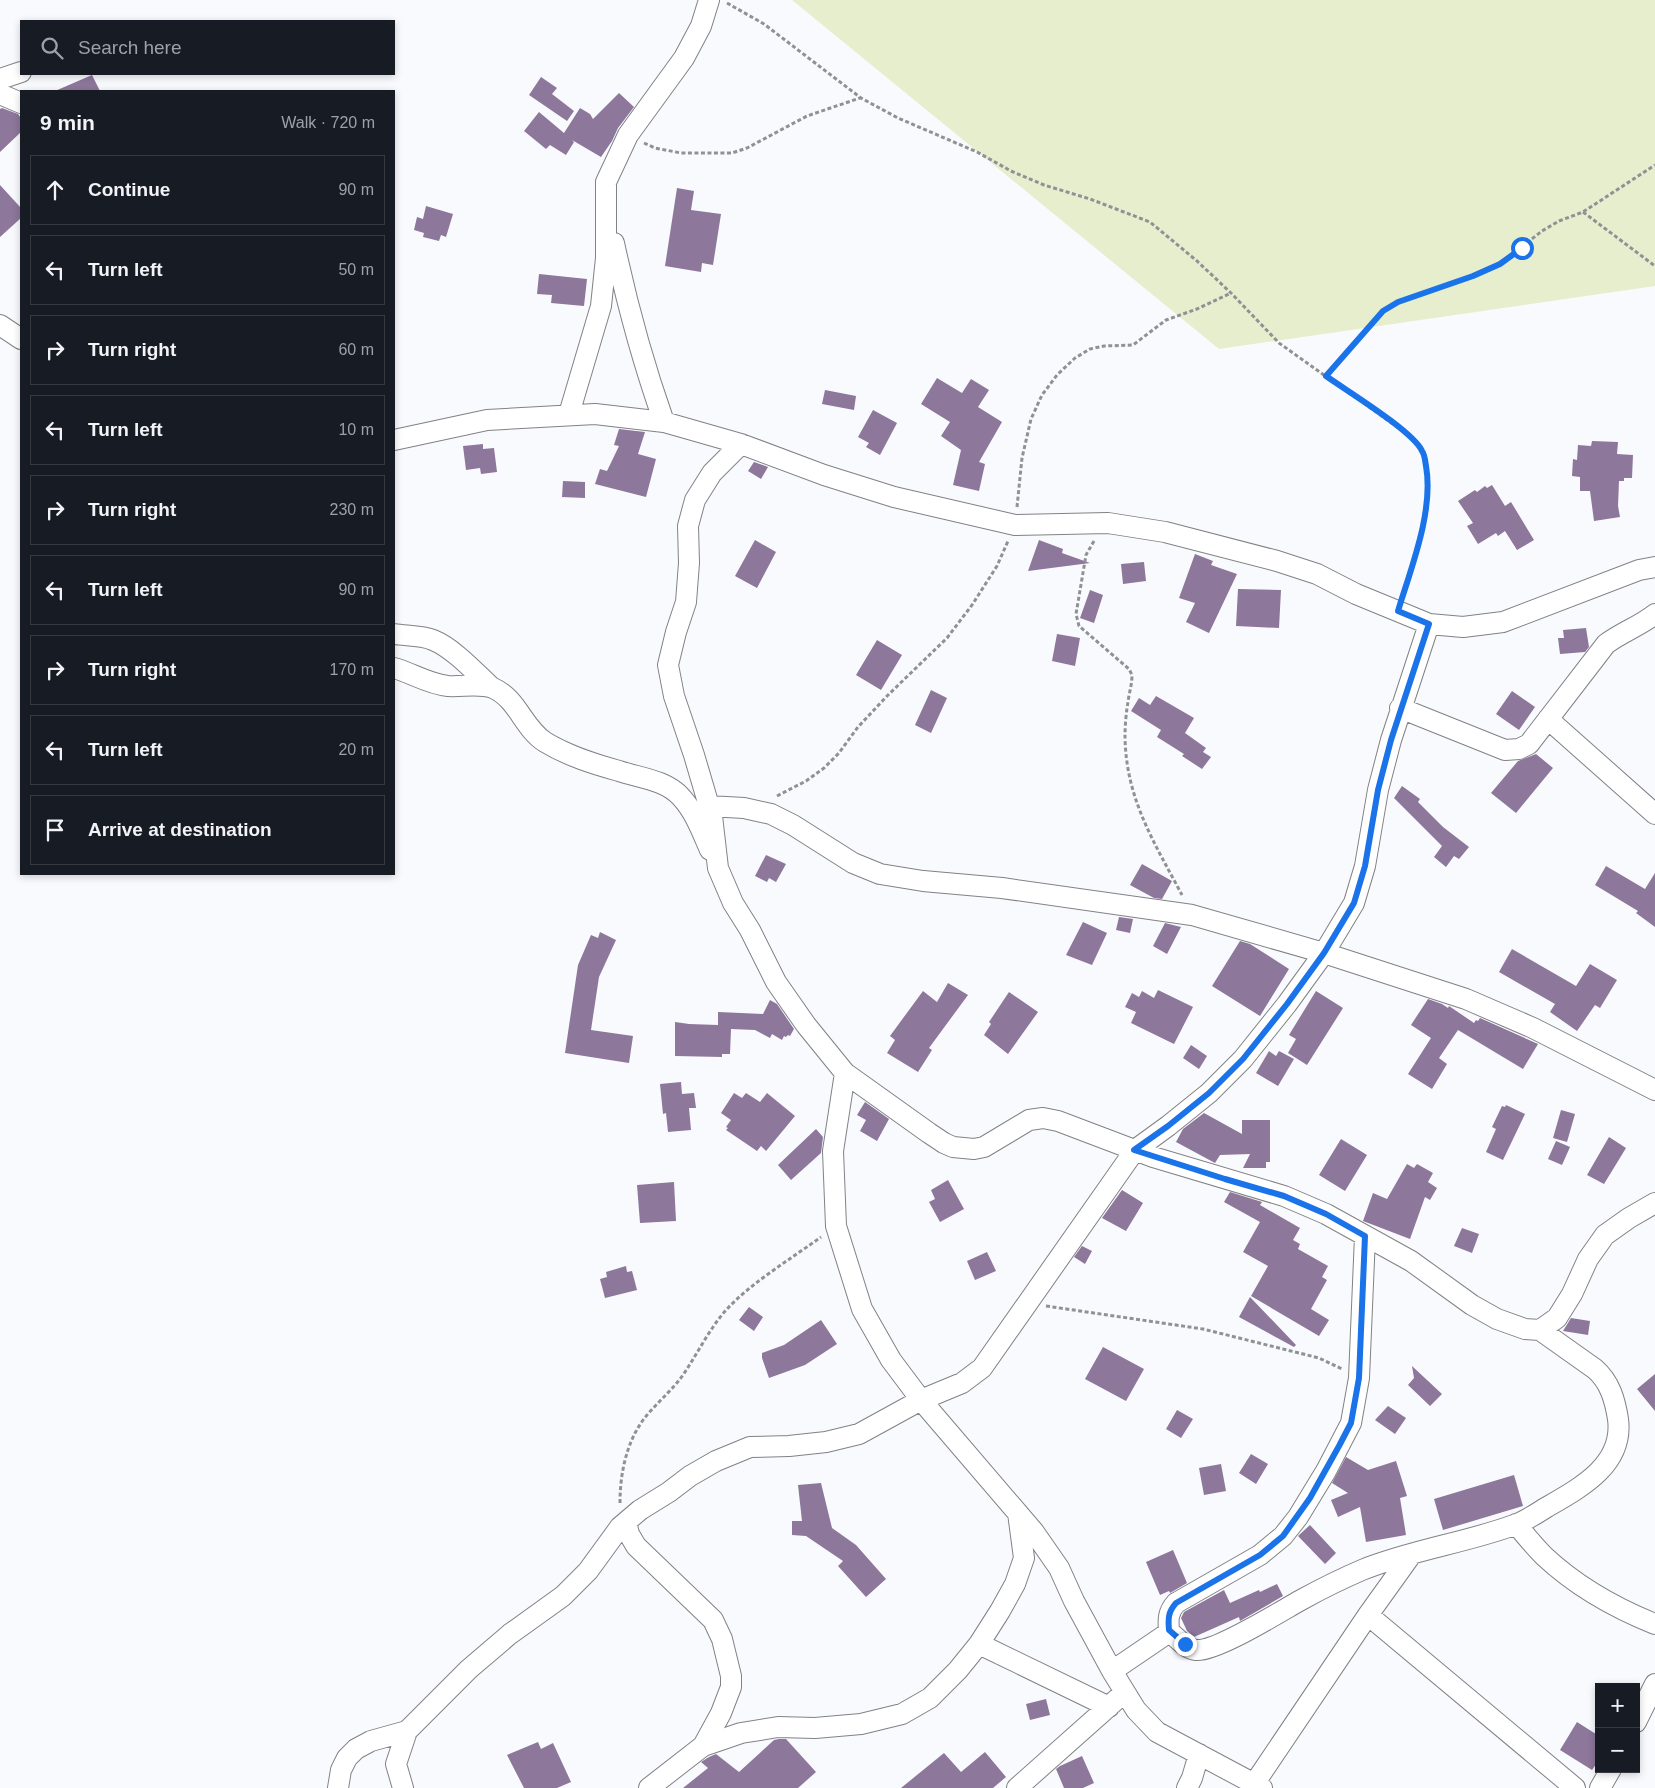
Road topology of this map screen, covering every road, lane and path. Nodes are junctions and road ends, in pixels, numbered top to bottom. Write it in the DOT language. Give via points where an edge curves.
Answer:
graph roads {
  1 [pos="709,0"];
  2 [pos="722,0"];
  3 [pos="20,72"];
  4 [pos="0,79"];
  5 [pos="0,94"];
  6 [pos="861,98"];
  7 [pos="20,102"];
  8 [pos="628,135"];
  9 [pos="1655,165"];
  10 [pos="606,211"];
  11 [pos="1583,212"];
  12 [pos="1655,266"];
  13 [pos="1232,293"];
  14 [pos="0,325"];
  15 [pos="20,337"];
  16 [pos="1326,376"];
  17 [pos="569,414"];
  18 [pos="664,422"];
  19 [pos="395,440"];
  20 [pos="741,444"];
  21 [pos="1108,523"];
  22 [pos="1014,525"];
  23 [pos="1655,567"];
  24 [pos="1398,611"];
  25 [pos="1655,614"];
  26 [pos="1429,624"];
  27 [pos="395,634"];
  28 [pos="395,668"];
  29 [pos="491,687"];
  30 [pos="1400,708"];
  31 [pos="1548,719"];
  32 [pos="709,806"];
  33 [pos="744,808"];
  34 [pos="1655,814"];
  35 [pos="718,868"];
  36 [pos="1192,915"];
  37 [pos="1324,953"];
  38 [pos="845,1073"];
  39 [pos="1655,1090"];
  40 [pos="1134,1150"];
  41 [pos="1655,1203"];
  42 [pos="836,1226"];
  43 [pos="1365,1236"];
  44 [pos="1028,1304"];
  45 [pos="1540,1330"];
  46 [pos="1359,1378"];
  47 [pos="921,1400"];
  48 [pos="1017,1511"];
  49 [pos="623,1524"];
  50 [pos="1516,1524"];
  51 [pos="1411,1555"];
  52 [pos="1368,1615"];
  53 [pos="1655,1624"];
  54 [pos="1169,1630"];
  55 [pos="979,1644"];
  56 [pos="1112,1672"];
  57 [pos="1655,1684"];
  58 [pos="1125,1692"];
  59 [pos="1109,1707"];
  60 [pos="1640,1714"];
  61 [pos="407,1732"];
  62 [pos="703,1746"];
  63 [pos="1199,1754"];
  64 [pos="1609,1773"];
  65 [pos="1258,1786"];
  66 [pos="338,1788"];
  67 [pos="403,1788"];
  68 [pos="649,1788"];
  69 [pos="1017,1788"];
  70 [pos="1187,1788"];
  71 [pos="1575,1788"];
  72 [pos="1600,1788"];
  1 -- 8 [label="street" via="701,26 684,58"];
  2 -- 6 [label="path" via="764,24"];
  3 -- 4 [label="street"];
  5 -- 7 [label="street"];
  6 -- 8 [label="path" via="807,116 747,148 732,152 680,153 655,148"];
  6 -- 13 [label="path" via="1035,181 1150,222"];
  8 -- 10 [label="street" via="606,182"];
  9 -- 11 [label="path"];
  10 -- 17 [label="street" via="602,306"];
  10 -- 18 [label="street" via="631,319"];
  11 -- 12 [label="path"];
  11 -- 16 [label="path" via="1542,231 1500,264 1398,302 1383,311"];
  13 -- 16 [label="path" via="1279,343"];
  13 -- 22 [label="path" via="1166,320 1133,345 1090,349 1057,375 1042,395 1031,419 1022,458"];
  14 -- 15 [label="street"];
  16 -- 24 [label="path" via="1414,439 1423,451 1427,495 1419,542"];
  17 -- 18 [label="street"];
  17 -- 19 [label="street" via="487,420"];
  18 -- 20 [label="street"];
  20 -- 22 [label="street" via="894,497"];
  20 -- 32 [label="street" via="712,473 695,500 688,526 686,602 668,665 674,696"];
  21 -- 22 [label="street"];
  21 -- 24 [label="street" via="1165,532 1277,561 1317,574"];
  21 -- 36 [label="path" via="1086,556 1076,621 1132,675 1125,736 1134,798 1148,833"];
  22 -- 33 [label="path" via="997,566 947,638 886,696 839,753 806,781"];
  23 -- 26 [label="street" via="1639,570 1503,622 1463,627"];
  24 -- 26 [label="street"];
  25 -- 31 [label="street" via="1606,644"];
  26 -- 30 [label="street"];
  27 -- 29 [label="street" via="432,640 444,646"];
  28 -- 29 [label="street" via="427,682 447,686"];
  29 -- 35 [label="street" via="506,695 530,727 560,750 670,787 689,806"];
  30 -- 31 [label="street" via="1505,750 1529,744"];
  30 -- 37 [label="street" via="1378,790 1354,903"];
  31 -- 34 [label="street"];
  32 -- 33 [label="street"];
  32 -- 35 [label="street"];
  33 -- 36 [label="street" via="771,814 794,825 853,863 880,874"];
  35 -- 38 [label="street" via="733,903 776,982"];
  36 -- 37 [label="street"];
  37 -- 39 [label="street" via="1466,999 1533,1028"];
  37 -- 40 [label="street" via="1243,1059 1209,1093"];
  38 -- 40 [label="street" via="928,1133 953,1147 984,1147 1029,1120 1043,1118"];
  38 -- 42 [label="street" via="834,1151"];
  40 -- 43 [label="street" via="1284,1196"];
  40 -- 44 [label="street"];
  41 -- 45 [label="street" via="1605,1235 1588,1259 1557,1318"];
  42 -- 47 [label="street" via="862,1308 892,1360"];
  42 -- 49 [label="path" via="758,1282 728,1308 700,1345 683,1376 635,1431 627,1451 620,1490"];
  43 -- 45 [label="street" via="1497,1319 1525,1329"];
  43 -- 46 [label="street"];
  44 -- 46 [label="path" via="1203,1330 1319,1358"];
  44 -- 47 [label="street" via="982,1368 962,1383"];
  45 -- 50 [label="street" via="1603,1376 1610,1386 1619,1430 1617,1446 1594,1477"];
  46 -- 54 [label="street" via="1351,1423 1298,1517 1283,1536 1260,1555 1176,1603 1170,1610"];
  47 -- 48 [label="street"];
  47 -- 49 [label="street" via="859,1434 798,1445 750,1447 716,1461"];
  48 -- 55 [label="street" via="1024,1558 1015,1584"];
  48 -- 56 [label="street" via="1059,1568"];
  49 -- 61 [label="street" via="588,1571 563,1596 469,1669"];
  49 -- 62 [label="street" via="636,1546 707,1614 722,1639 732,1676 731,1687"];
  50 -- 51 [label="street"];
  50 -- 53 [label="street" via="1564,1573 1611,1603"];
  51 -- 52 [label="street"];
  51 -- 54 [label="street" via="1337,1580 1245,1632 1204,1649 1192,1649"];
  52 -- 65 [label="street"];
  52 -- 71 [label="street"];
  54 -- 56 [label="street" via="1156,1643"];
  55 -- 59 [label="street"];
  55 -- 62 [label="street" via="930,1698 902,1714 861,1724 741,1733"];
  56 -- 58 [label="street"];
  57 -- 60 [label="street"];
  58 -- 59 [label="street"];
  58 -- 63 [label="street" via="1136,1710 1157,1732"];
  59 -- 69 [label="street"];
  61 -- 66 [label="street" via="371,1741 346,1758"];
  61 -- 67 [label="street" via="396,1764"];
  62 -- 68 [label="street"];
  63 -- 65 [label="street"];
  63 -- 70 [label="street"];
  64 -- 72 [label="street"];
}
